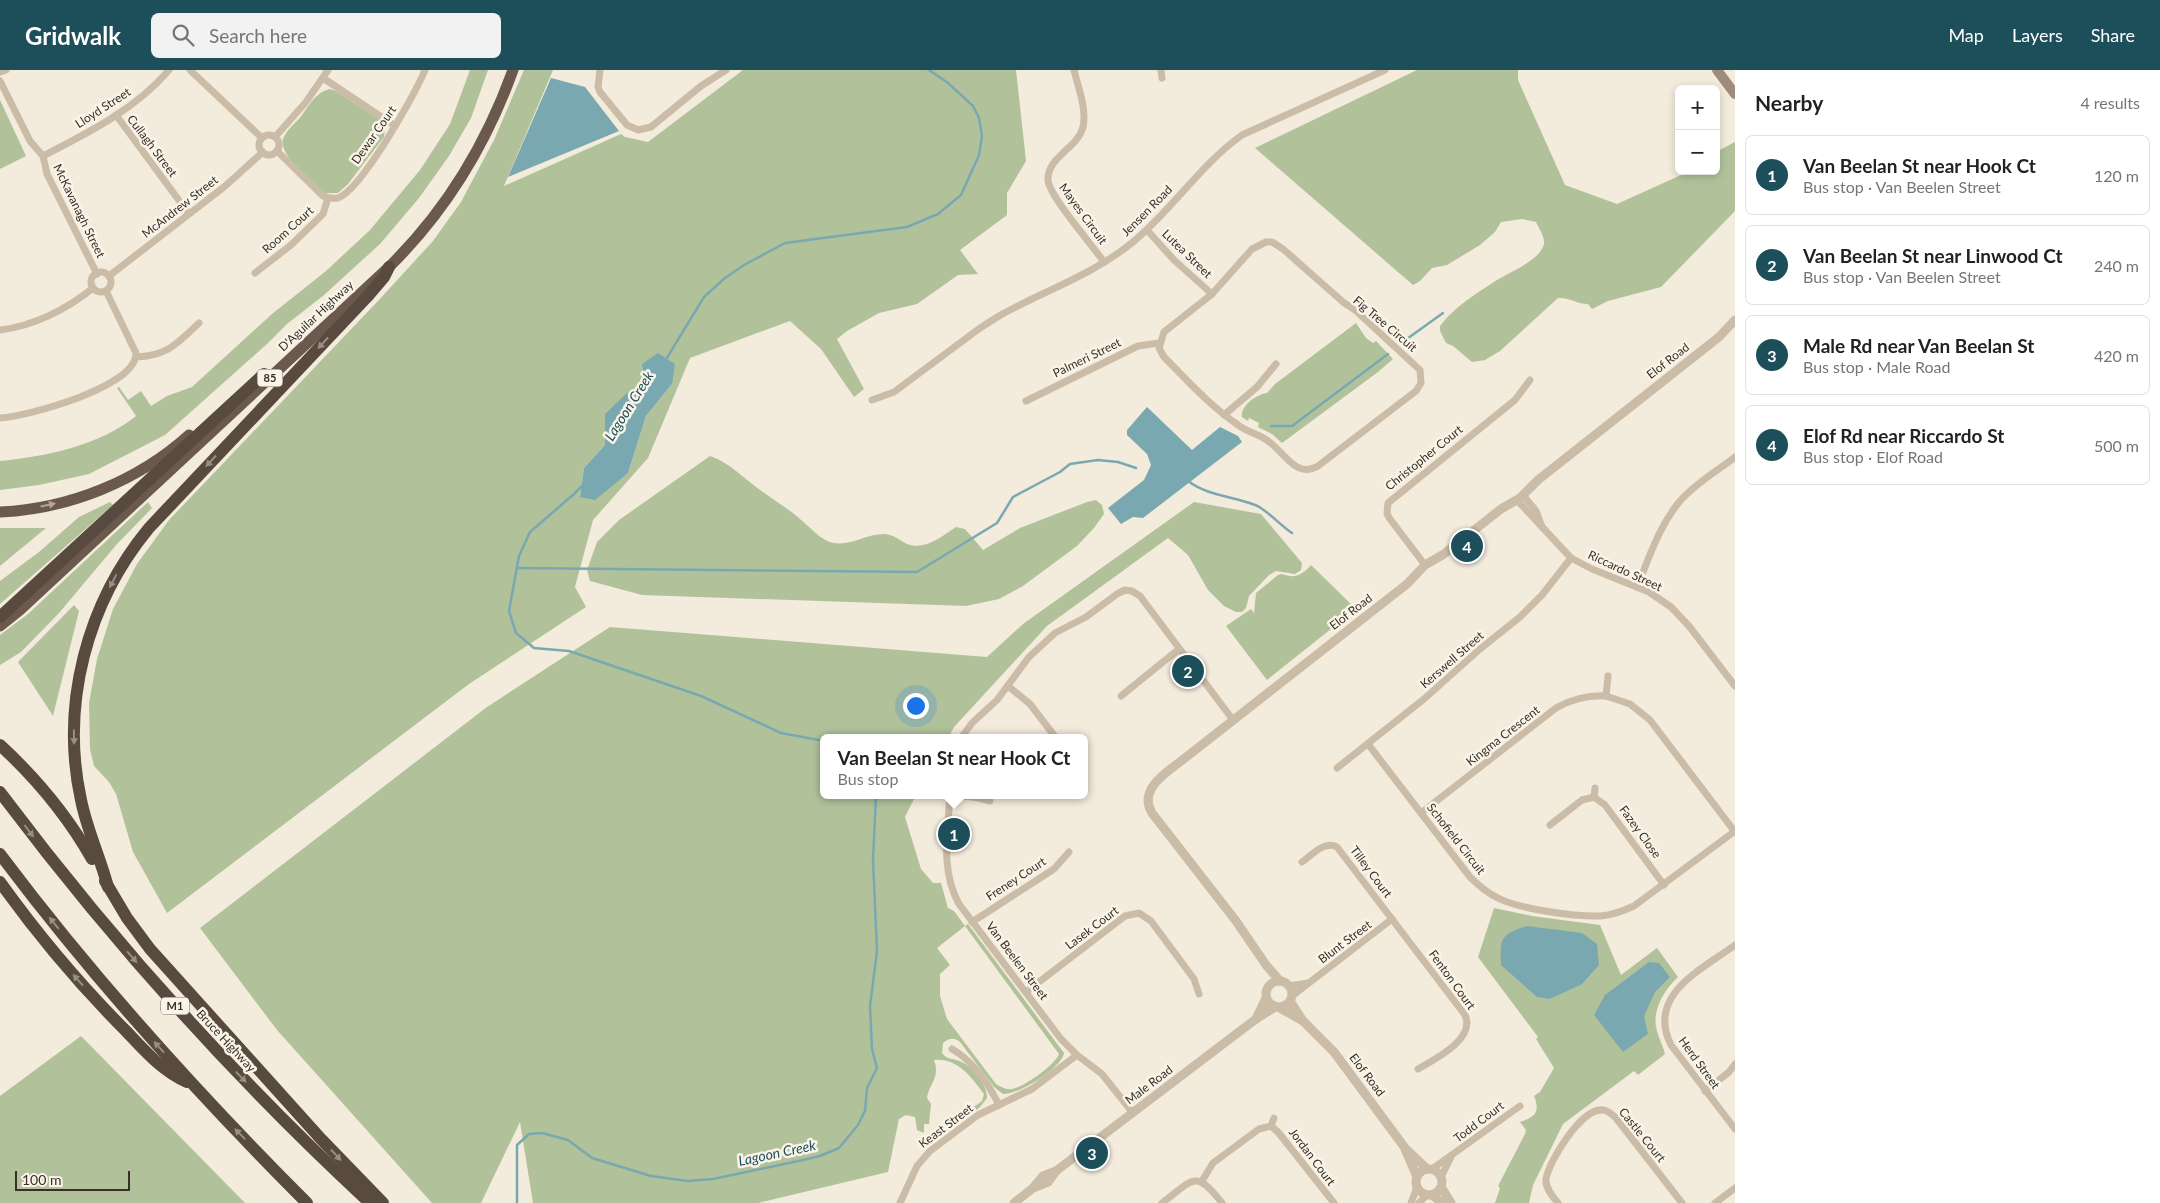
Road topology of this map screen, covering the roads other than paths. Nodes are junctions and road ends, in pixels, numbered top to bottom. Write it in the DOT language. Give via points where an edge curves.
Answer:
graph roads {
  1 [pos="6,70"];
  2 [pos="169,70"];
  3 [pos="190,70"];
  4 [pos="328,70"];
  5 [pos="425,70"];
  6 [pos="506,70"];
  7 [pos="513,70"];
  8 [pos="600,70"];
  9 [pos="726,70"];
  10 [pos="1074,70"];
  11 [pos="1161,70"];
  12 [pos="1385,70"];
  13 [pos="1717,70"];
  14 [pos="0,72"];
  15 [pos="323,78"];
  16 [pos="1162,78"];
  17 [pos="0,81"];
  18 [pos="1735,94"];
  19 [pos="116,115"];
  20 [pos="396,126"];
  21 [pos="262,138"];
  22 [pos="276,138"];
  23 [pos="263,152"];
  24 [pos="277,152"];
  25 [pos="43,156"];
  26 [pos="328,198"];
  27 [pos="189,214"];
  28 [pos="1146,230"];
  29 [pos="1104,262"];
  30 [pos="389,267"];
  31 [pos="255,273"];
  32 [pos="97,274"];
  33 [pos="109,276"];
  34 [pos="94,288"];
  35 [pos="106,291"];
  36 [pos="1212,294"];
  37 [pos="1735,320"];
  38 [pos="199,323"];
  39 [pos="0,330"];
  40 [pos="1159,343"];
  41 [pos="136,357"];
  42 [pos="1276,364"];
  43 [pos="264,374"];
  44 [pos="1530,380"];
  45 [pos="872,400"];
  46 [pos="1026,400"];
  47 [pos="1224,415"];
  48 [pos="0,418"];
  49 [pos="1735,457"];
  50 [pos="1520,498"];
  51 [pos="0,512"];
  52 [pos="1571,558"];
  53 [pos="1425,564"];
  54 [pos="1636,587"];
  55 [pos="0,617"];
  56 [pos="0,626"];
  57 [pos="1179,649"];
  58 [pos="1608,676"];
  59 [pos="1008,686"];
  60 [pos="1735,686"];
  61 [pos="1121,696"];
  62 [pos="1606,696"];
  63 [pos="1233,720"];
  64 [pos="964,734"];
  65 [pos="1053,734"];
  66 [pos="1368,744"];
  67 [pos="0,745"];
  68 [pos="1337,768"];
  69 [pos="1595,788"];
  70 [pos="0,792"];
  71 [pos="1594,797"];
  72 [pos="950,799"];
  73 [pos="981,799"];
  74 [pos="990,802"];
  75 [pos="1421,814"];
  76 [pos="1550,825"];
  77 [pos="1735,832"];
  78 [pos="1070,852"];
  79 [pos="0,854"];
  80 [pos="1302,862"];
  81 [pos="0,882"];
  82 [pos="1664,885"];
  83 [pos="108,887"];
  84 [pos="1392,919"];
  85 [pos="972,922"];
  86 [pos="1735,944"];
  87 [pos="1266,965"];
  88 [pos="1311,982"];
  89 [pos="1284,983"];
  90 [pos="1269,985"];
  91 [pos="1026,992"];
  92 [pos="1199,994"];
  93 [pos="1266,998"];
  94 [pos="1291,999"];
  95 [pos="1278,1007"];
  96 [pos="1256,1019"];
  97 [pos="1303,1021"];
  98 [pos="952,1049"];
  99 [pos="1077,1055"];
  100 [pos="1735,1064"];
  101 [pos="1418,1069"];
  102 [pos="191,1084"];
  103 [pos="1705,1091"];
  104 [pos="999,1105"];
  105 [pos="1520,1106"];
  106 [pos="1133,1113"];
  107 [pos="1274,1118"];
  108 [pos="1271,1126"];
  109 [pos="1735,1129"];
  110 [pos="1405,1148"];
  111 [pos="1451,1156"];
  112 [pos="1430,1169"];
  113 [pos="1417,1177"];
  114 [pos="1441,1177"];
  115 [pos="1202,1181"];
  116 [pos="1417,1187"];
  117 [pos="1442,1187"];
  118 [pos="1735,1188"];
  119 [pos="1429,1195"];
  120 [pos="307,1203"];
  121 [pos="370,1203"];
  122 [pos="383,1203"];
  123 [pos="900,1203"];
  124 [pos="1014,1203"];
  125 [pos="1162,1203"];
  126 [pos="1222,1203"];
  127 [pos="1334,1203"];
  128 [pos="1411,1203"];
  129 [pos="1419,1203"];
  130 [pos="1442,1203"];
  131 [pos="1451,1203"];
  132 [pos="1558,1203"];
  133 [pos="1682,1203"];
  134 [pos="1715,1203"];
  1 -- 14 [label="street"];
  2 -- 19 [label="street, Lloyd Street" via="153,88"];
  3 -- 21 [label="street"];
  4 -- 15 [label="street"];
  5 -- 20 [label="street, Dewar Court"];
  6 -- 43 [label="highway, D'Aguilar Highway / 85" via="470,152 431,212 386,261"];
  7 -- 30 [label="highway, D'Aguilar Highway / 85" via="496,114 468,169 433,220"];
  8 -- 9 [label="street" via="600,92 627,125 638,130 651,127"];
  10 -- 29 [label="street, Mayes Circuit" via="1083,109 1083,126 1078,139 1053,164 1048,179 1053,193"];
  11 -- 16 [label="street"];
  12 -- 28 [label="street, Jensen Road" via="1242,135 1212,159"];
  13 -- 18 [label="main road"];
  15 -- 20 [label="street"];
  15 -- 22 [label="street"];
  17 -- 25 [label="street, McKavanagh Street" via="30,142"];
  19 -- 25 [label="street, Lloyd Street"];
  19 -- 27 [label="street, Cullagh Street"];
  20 -- 26 [label="street, Dewar Court" via="349,189 339,197"];
  21 -- 22 [label="street"];
  21 -- 23 [label="street"];
  22 -- 24 [label="street" via="279,143"];
  23 -- 24 [label="street" via="268,155"];
  23 -- 27 [label="street, McAndrew Street"];
  24 -- 26 [label="street"];
  25 -- 32 [label="street, McKavanagh Street" via="46,174"];
  26 -- 31 [label="street, Room Court" via="323,214"];
  27 -- 33 [label="street, McAndrew Street"];
  28 -- 29 [label="street, Jensen Road"];
  28 -- 36 [label="street, Lutea Street"];
  29 -- 45 [label="street, Jensen Road" via="999,316 894,392"];
  30 -- 56 [label="highway, D'Aguilar Highway / 85"];
  30 -- 83 [label="highway, one-way" via="384,278 149,528 126,558 103,600 81,668 76,693 74,740 81,800"];
  32 -- 33 [label="street"];
  32 -- 34 [label="street" via="92,280"];
  33 -- 35 [label="street" via="111,284"];
  34 -- 35 [label="street" via="99,292"];
  34 -- 39 [label="street" via="47,316"];
  35 -- 41 [label="street" via="135,348"];
  36 -- 40 [label="street, Fig Tree Circuit" via="1166,330"];
  36 -- 47 [label="street, Fig Tree Circuit" via="1252,249 1272,242 1417,365 1421,377 1419,388 1412,395 1318,466 1308,470 1295,467 1267,440"];
  37 -- 50 [label="street, Elof Road" via="1719,337 1538,480"];
  38 -- 41 [label="street" via="164,352"];
  40 -- 46 [label="street, Palmeri Street" via="1138,346"];
  40 -- 47 [label="street, Fig Tree Circuit" via="1164,357"];
  41 -- 48 [label="street" via="130,370 93,391 47,409"];
  42 -- 47 [label="street" via="1251,393"];
  51 -- 43 [label="highway, D'Aguilar Highway / 85, one-way" via="64,502 117,483 172,449 253,378"];
  43 -- 55 [label="highway"];
  44 -- 53 [label="street, Christopher Court" via="1515,400 1388,503 1390,519"];
  49 -- 54 [label="street" via="1692,490 1672,512"];
  50 -- 52 [label="street, Riccardo Street" via="1536,512 1541,524"];
  50 -- 53 [label="street, Elof Road" via="1444,554"];
  52 -- 54 [label="street, Riccardo Street"];
  52 -- 66 [label="street, Kerswell Street" via="1520,617"];
  53 -- 63 [label="street, Elof Road" via="1407,584"];
  54 -- 60 [label="street, Riccardo Street" via="1659,598 1680,616"];
  57 -- 59 [label="street" via="1140,596 1125,590 1086,617 1055,632 1029,657"];
  57 -- 61 [label="street"];
  57 -- 63 [label="street"];
  58 -- 62 [label="street"];
  59 -- 64 [label="street"];
  59 -- 65 [label="street" via="1030,704"];
  62 -- 75 [label="street, Kingma Crescent" via="1581,698 1556,708"];
  62 -- 77 [label="street, Kingma Crescent" via="1630,704 1650,720"];
  63 -- 87 [label="street, Elof Road" via="1156,781 1148,793 1148,802 1157,820"];
  66 -- 68 [label="street, Kerswell Street"];
  66 -- 75 [label="street, Schofield Circuit"];
  67 -- 83 [label="highway" via="59,807"];
  69 -- 71 [label="street"];
  70 -- 121 [label="highway, Bruce Highway / M1, one-way" via="76,891 172,1003 276,1114"];
  71 -- 76 [label="street" via="1582,800"];
  71 -- 82 [label="street, Fazey Close" via="1606,805"];
  72 -- 85 [label="street, Van Beelen Street" via="946,869 953,893"];
  73 -- 74 [label="street"];
  75 -- 82 [label="street, Schofield Circuit" via="1470,877 1490,894 1509,903 1602,916 1618,914 1634,906"];
  77 -- 82 [label="street, Schofield Circuit"];
  78 -- 85 [label="street, Freney Court" via="1054,869"];
  102 -- 79 [label="highway, one-way" via="104,985"];
  80 -- 84 [label="street, Tilley Court" via="1325,846 1337,847"];
  102 -- 81 [label="highway, one-way" via="170,1074 111,1016 38,933"];
  83 -- 122 [label="highway, one-way" via="150,949 320,1139"];
  84 -- 88 [label="street, Blunt Street"];
  84 -- 101 [label="street, Fenton Court" via="1468,1021 1468,1029 1461,1039"];
  85 -- 91 [label="street, Van Beelen Street"];
  86 -- 103 [label="street, Herd Street" via="1678,989 1665,1010 1669,1041"];
  87 -- 89 [label="street, Elof Road"];
  87 -- 90 [label="street, Elof Road"];
  88 -- 89 [label="street, Blunt Street"];
  88 -- 94 [label="street, Blunt Street"];
  89 -- 90 [label="street"];
  89 -- 94 [label="street"];
  90 -- 93 [label="street"];
  91 -- 92 [label="street, Lasek Court" via="1125,916 1138,912 1151,921 1194,979"];
  91 -- 99 [label="street, Van Beelen Street"];
  93 -- 95 [label="street" via="1271,1006"];
  93 -- 96 [label="street, Male Road"];
  94 -- 95 [label="street"];
  94 -- 97 [label="street, Elof Road"];
  95 -- 96 [label="street, Male Road"];
  95 -- 97 [label="street, Elof Road"];
  96 -- 106 [label="street, Male Road"];
  97 -- 110 [label="street, Elof Road" via="1334,1052"];
  98 -- 104 [label="street" via="970,1061"];
  99 -- 104 [label="street, Keast Street" via="1032,1089"];
  99 -- 106 [label="street, Van Beelen Street" via="1102,1074"];
  100 -- 103 [label="street"];
  120 -- 102 [label="highway, one-way"];
  103 -- 109 [label="street, Herd Street"];
  104 -- 123 [label="street, Keast Street" via="974,1118 923,1157"];
  105 -- 111 [label="street, Todd Court"];
  106 -- 124 [label="street, Male Road" via="1056,1171 1042,1176 1034,1188"];
  107 -- 108 [label="street, Jordan Court"];
  108 -- 115 [label="street, Jordan Court" via="1259,1129 1213,1163"];
  108 -- 127 [label="street, Jordan Court"];
  110 -- 112 [label="street, Elof Road"];
  110 -- 113 [label="street, Elof Road"];
  111 -- 112 [label="street, Todd Court"];
  111 -- 114 [label="street, Todd Court"];
  112 -- 113 [label="street"];
  112 -- 114 [label="street"];
  113 -- 116 [label="street"];
  114 -- 117 [label="street"];
  115 -- 125 [label="street" via="1192,1181"];
  115 -- 126 [label="street"];
  116 -- 119 [label="street" via="1421,1193"];
  116 -- 128 [label="street"];
  117 -- 119 [label="street"];
  117 -- 131 [label="street"];
  118 -- 134 [label="street"];
  119 -- 129 [label="street"];
  119 -- 130 [label="street"];
  132 -- 133 [label="street, Castle Court" via="1547,1187 1546,1179 1556,1157 1569,1132 1595,1110 1602,1109 1616,1118"];
}
